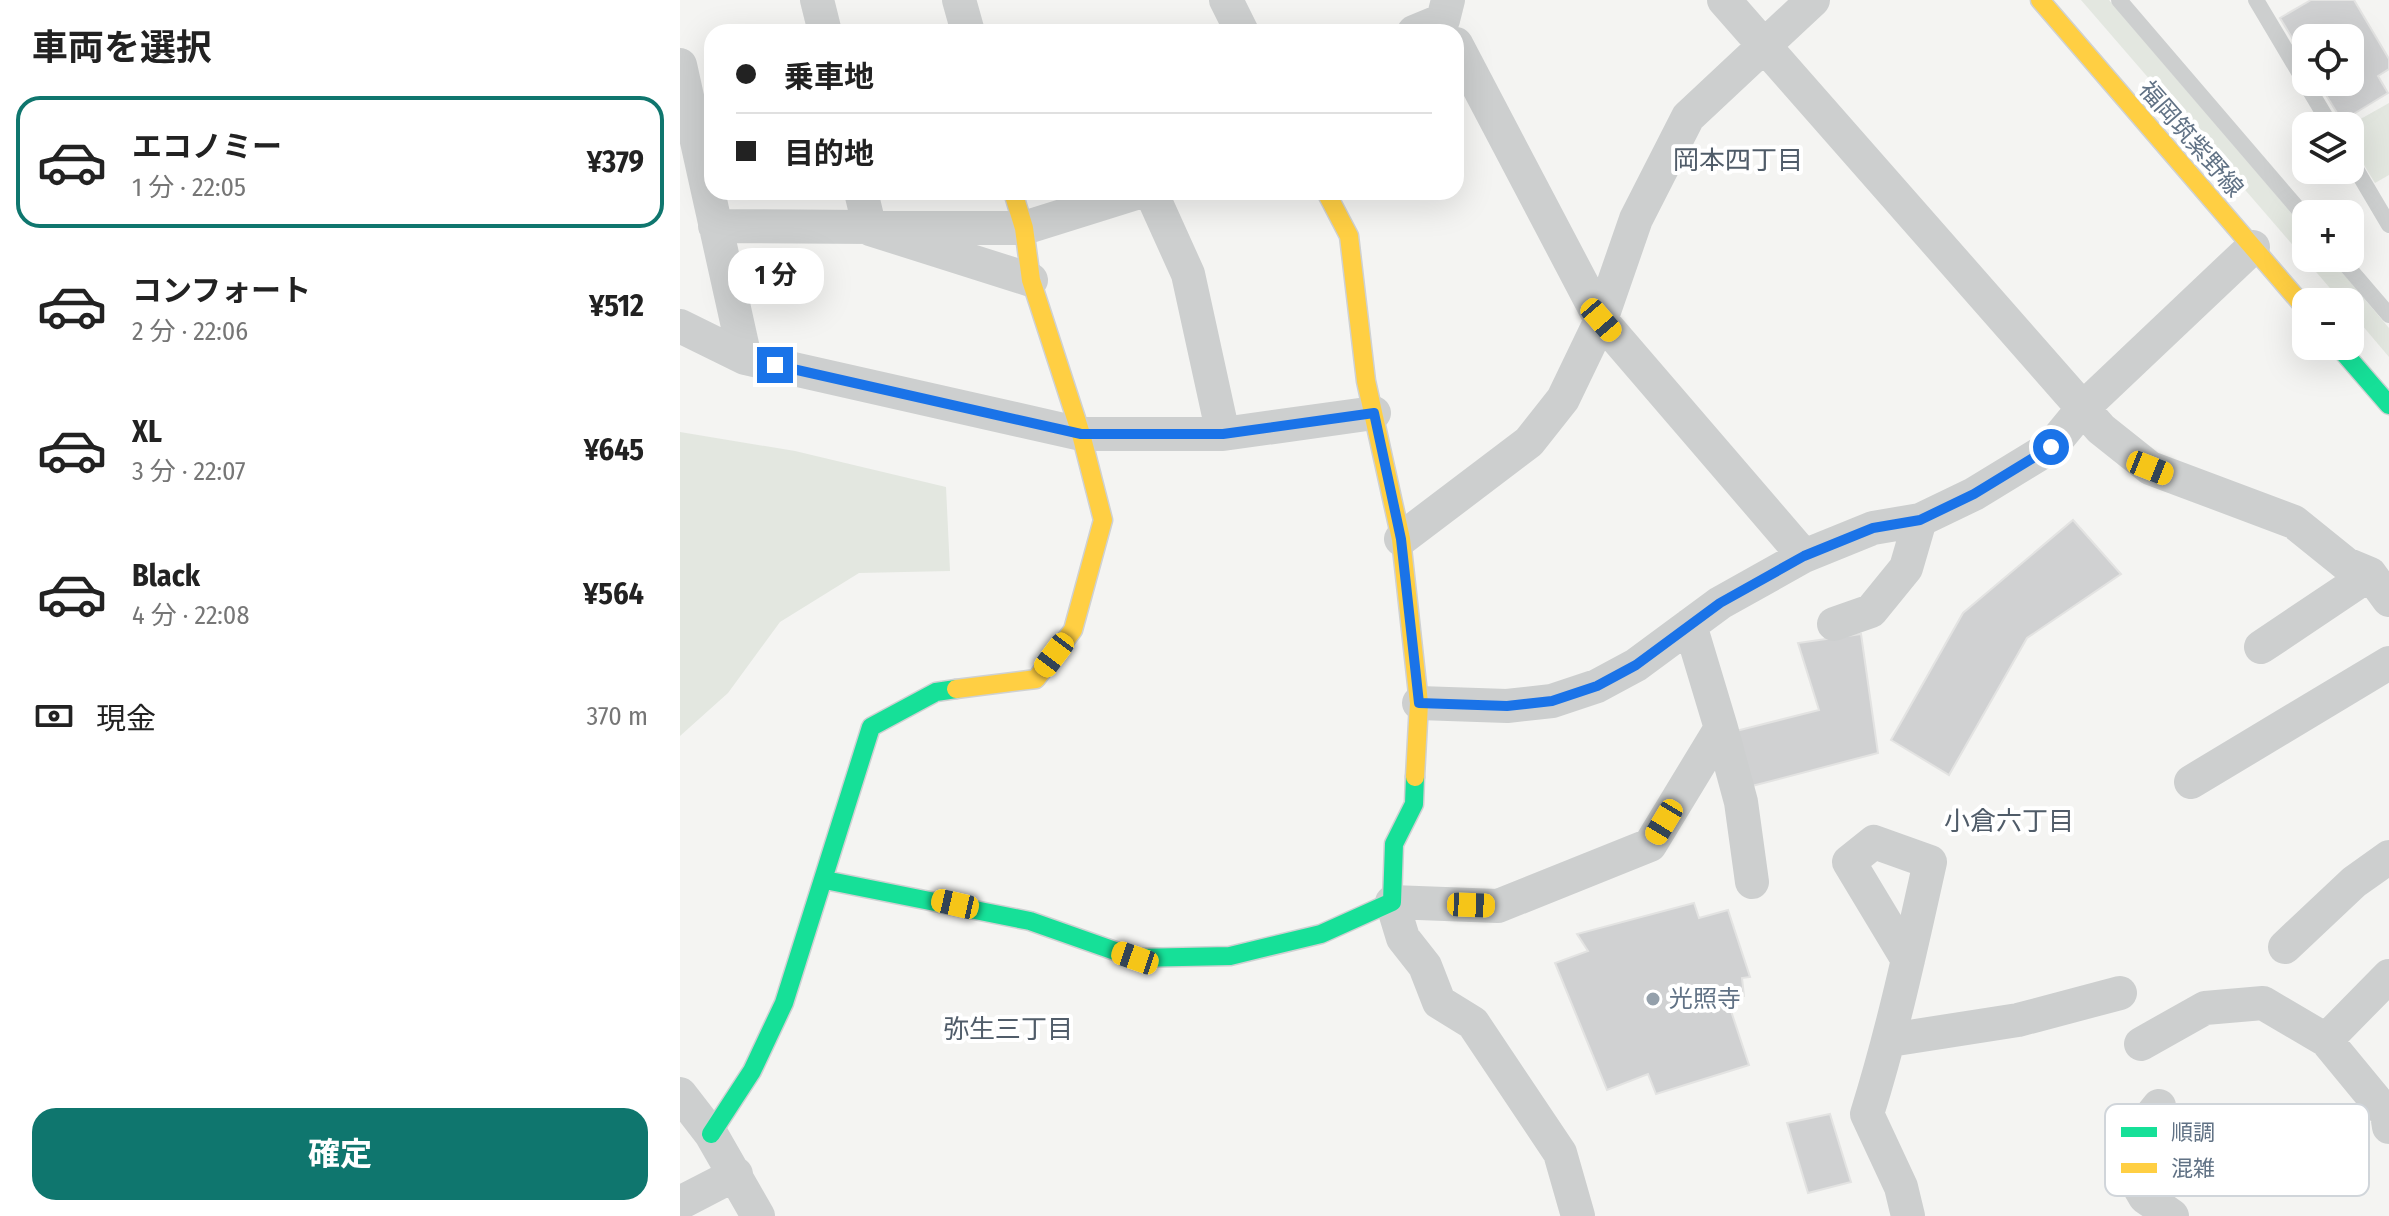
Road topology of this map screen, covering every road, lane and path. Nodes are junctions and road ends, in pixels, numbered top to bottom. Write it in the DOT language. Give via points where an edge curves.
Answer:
graph roads {
  1 [pos="817,0"];
  2 [pos="959,0"];
  3 [pos="1226,0"];
  4 [pos="1724,0"];
  5 [pos="1813,0"];
  6 [pos="2040,0"];
  7 [pos="2119,0"];
  8 [pos="2256,0"];
  9 [pos="823,24"];
  10 [pos="966,24"];
  11 [pos="1238,24"];
  12 [pos="1764,43"];
  13 [pos="1464,67"];
  14 [pos="681,73"];
  15 [pos="2323,112"];
  16 [pos="704,176"];
  17 [pos="2364,183"];
  18 [pos="709,200"];
  19 [pos="863,200"];
  20 [pos="1015,200"];
  21 [pos="1113,200"];
  22 [pos="1155,200"];
  23 [pos="1330,200"];
  24 [pos="2292,202"];
  25 [pos="2389,225"];
  26 [pos="715,226"];
  27 [pos="1024,228"];
  28 [pos="870,229"];
  29 [pos="2253,247"];
  30 [pos="2352,272"];
  31 [pos="1031,280"];
  32 [pos="2292,293"];
  33 [pos="2389,315"];
  34 [pos="1601,320"];
  35 [pos="680,326"];
  36 [pos="745,358"];
  37 [pos="2350,360"];
  38 [pos="2389,405"];
  39 [pos="2084,407"];
  40 [pos="1374,413"];
  41 [pos="1081,434"];
  42 [pos="1223,434"];
  43 [pos="1920,520"];
  44 [pos="1401,539"];
  45 [pos="1804,556"];
  46 [pos="2380,587"];
  47 [pos="1834,624"];
  48 [pos="1690,625"];
  49 [pos="2261,647"];
  50 [pos="2389,663"];
  51 [pos="1419,703"];
  52 [pos="1721,728"];
  53 [pos="2191,782"];
  54 [pos="2389,857"];
  55 [pos="825,880"];
  56 [pos="1752,882"];
  57 [pos="1392,902"];
  58 [pos="2285,947"];
  59 [pos="1908,960"];
  60 [pos="2389,976"];
  61 [pos="2120,993"];
  62 [pos="1890,1040"];
  63 [pos="2326,1040"];
  64 [pos="2141,1044"];
  65 [pos="680,1094"];
  66 [pos="2389,1127"];
  67 [pos="711,1134"];
  68 [pos="736,1174"];
  69 [pos="2144,1196"];
  70 [pos="680,1203"];
  71 [pos="758,1216"];
  72 [pos="1578,1216"];
  73 [pos="1908,1216"];
  74 [pos="2172,1216"];
  1 -- 9 [label="street"];
  2 -- 10 [label="street"];
  3 -- 11 [label="street"];
  4 -- 12 [label="street"];
  5 -- 12 [label="street"];
  6 -- 29 [label="street, 福岡筑紫野線"];
  7 -- 24 [label="lane"];
  8 -- 15 [label="lane"];
  12 -- 34 [label="street" via="1688,117 1636,219"];
  12 -- 39 [label="street"];
  13 -- 34 [label="street"];
  14 -- 16 [label="street"];
  17 -- 25 [label="lane"];
  18 -- 26 [label="street"];
  19 -- 28 [label="street"];
  20 -- 27 [label="street"];
  21 -- 27 [label="street"];
  22 -- 42 [label="street" via="1188,274"];
  23 -- 40 [label="street" via="1349,236"];
  26 -- 28 [label="street"];
  26 -- 36 [label="street"];
  27 -- 28 [label="street"];
  27 -- 31 [label="street"];
  28 -- 31 [label="street"];
  29 -- 32 [label="street, 福岡筑紫野線"];
  29 -- 39 [label="street"];
  30 -- 33 [label="lane"];
  31 -- 41 [label="street"];
  34 -- 44 [label="street" via="1563,399 1529,442"];
  34 -- 45 [label="street"];
  35 -- 36 [label="street"];
  36 -- 41 [label="street"];
  37 -- 38 [label="street"];
  39 -- 43 [label="street" via="2051,447"];
  39 -- 46 [label="street" via="2101,429 2150,468 2294,522"];
  40 -- 42 [label="street"];
  40 -- 44 [label="street"];
  41 -- 42 [label="street"];
  41 -- 55 [label="street" via="1103,520 1073,630 1036,679 936,692 871,727"];
  43 -- 45 [label="street" via="1873,528"];
  43 -- 47 [label="street" via="1906,568 1871,611"];
  44 -- 51 [label="street"];
  45 -- 48 [label="street"];
  46 -- 49 [label="street"];
  48 -- 51 [label="street" via="1636,665 1552,701 1507,706"];
  48 -- 52 [label="street"];
  50 -- 53 [label="street"];
  51 -- 57 [label="street" via="1414,804 1394,844"];
  52 -- 56 [label="street" via="1741,802"];
  52 -- 57 [label="street" via="1650,845 1498,906"];
  54 -- 58 [label="street"];
  55 -- 57 [label="street" via="1030,921 1135,958 1230,956 1321,934"];
  55 -- 67 [label="street" via="784,1003 752,1071"];
  57 -- 72 [label="street" via="1403,938 1425,966 1439,1002 1473,1023 1560,1153"];
  59 -- 62 [label="street"];
  60 -- 63 [label="street"];
  61 -- 62 [label="street" via="2018,1020"];
  62 -- 73 [label="street" via="1867,1114 1901,1187"];
  63 -- 64 [label="street" via="2263,1003 2205,1008"];
  63 -- 66 [label="street" via="2387,1114"];
  65 -- 67 [label="street"];
  67 -- 68 [label="street"];
  68 -- 70 [label="street"];
  68 -- 71 [label="street"];
  69 -- 74 [label="street"];
}
